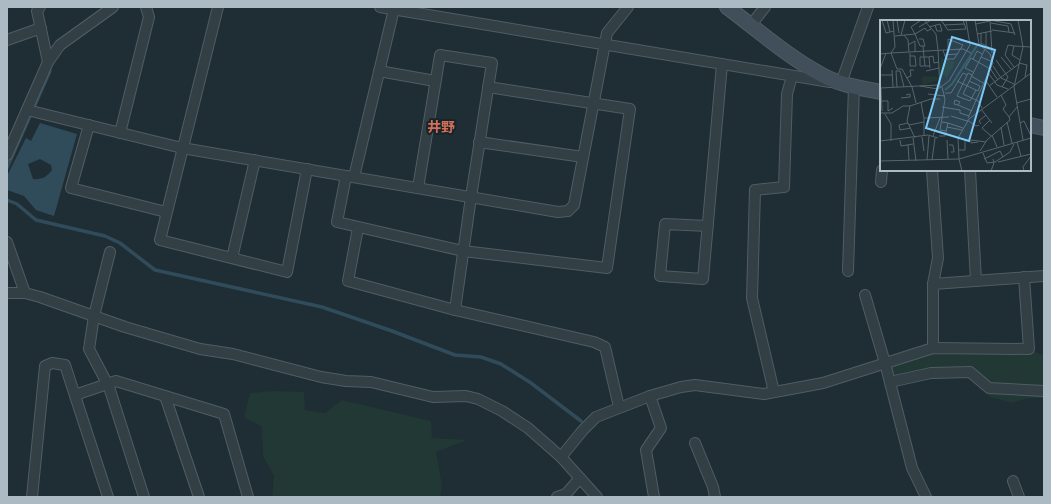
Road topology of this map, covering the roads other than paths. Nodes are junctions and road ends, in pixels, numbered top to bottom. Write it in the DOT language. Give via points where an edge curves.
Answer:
graph roads {
  1 [pos="40,7"];
  2 [pos="113,7"];
  3 [pos="146,7"];
  4 [pos="218,7"];
  5 [pos="380,7"];
  6 [pos="628,7"];
  7 [pos="727,7"];
  8 [pos="765,7"];
  9 [pos="868,7"];
  10 [pos="394,9"];
  11 [pos="751,25"];
  12 [pos="41,28"];
  13 [pos="7,40"];
  14 [pos="605,45"];
  15 [pos="48,62"];
  16 [pos="722,64"];
  17 [pos="379,71"];
  18 [pos="792,76"];
  19 [pos="436,81"];
  20 [pos="848,85"];
  21 [pos="488,87"];
  22 [pos="880,92"];
  23 [pos="594,102"];
  24 [pos="27,110"];
  25 [pos="89,125"];
  26 [pos="1031,125"];
  27 [pos="1044,128"];
  28 [pos="120,133"];
  29 [pos="480,142"];
  30 [pos="182,148"];
  31 [pos="7,155"];
  32 [pos="583,156"];
  33 [pos="255,160"];
  34 [pos="307,169"];
  35 [pos="882,171"];
  36 [pos="932,171"];
  37 [pos="970,171"];
  38 [pos="350,176"];
  39 [pos="881,182"];
  40 [pos="418,188"];
  41 [pos="471,197"];
  42 [pos="166,212"];
  43 [pos="708,226"];
  44 [pos="358,228"];
  45 [pos="7,242"];
  46 [pos="463,251"];
  47 [pos="110,252"];
  48 [pos="232,258"];
  49 [pos="848,271"];
  50 [pos="1044,276"];
  51 [pos="1024,277"];
  52 [pos="976,280"];
  53 [pos="933,284"];
  54 [pos="7,293"];
  55 [pos="25,293"];
  56 [pos="865,295"];
  57 [pos="455,310"];
  58 [pos="94,316"];
  59 [pos="933,348"];
  60 [pos="885,363"];
  61 [pos="890,382"];
  62 [pos="107,384"];
  63 [pos="1044,391"];
  64 [pos="774,392"];
  65 [pos="75,395"];
  66 [pos="165,396"];
  67 [pos="650,396"];
  68 [pos="619,407"];
  69 [pos="696,443"];
  70 [pos="561,457"];
  71 [pos="580,478"];
  72 [pos="1013,481"];
  73 [pos="32,497"];
  74 [pos="108,497"];
  75 [pos="144,497"];
  76 [pos="199,497"];
  77 [pos="248,497"];
  78 [pos="557,497"];
  79 [pos="597,497"];
  80 [pos="654,497"];
  81 [pos="715,497"];
  82 [pos="926,497"];
  83 [pos="1019,497"];
  1 -- 12 [label="street" via="37,11"];
  2 -- 15 [label="street" via="60,45"];
  3 -- 28 [label="street" via="149,17"];
  4 -- 30 [label="street"];
  5 -- 10 [label="street"];
  6 -- 14 [label="street" via="607,33"];
  7 -- 11 [label="street"];
  8 -- 11 [label="street"];
  9 -- 20 [label="street"];
  10 -- 14 [label="street"];
  10 -- 17 [label="street"];
  11 -- 20 [label="street" via="791,56 823,76"];
  12 -- 13 [label="street"];
  12 -- 15 [label="street"];
  14 -- 16 [label="street"];
  14 -- 23 [label="street"];
  15 -- 24 [label="street"];
  16 -- 18 [label="street"];
  16 -- 43 [label="street"];
  17 -- 19 [label="street"];
  17 -- 38 [label="street"];
  18 -- 20 [label="street"];
  18 -- 64 [label="street" via="787,94 784,188 756,190 752,298"];
  19 -- 21 [label="street" via="440,55 492,64"];
  19 -- 40 [label="street"];
  20 -- 22 [label="street"];
  20 -- 49 [label="street"];
  21 -- 23 [label="street"];
  21 -- 29 [label="street"];
  23 -- 32 [label="street"];
  23 -- 46 [label="street" via="630,109 607,268"];
  24 -- 25 [label="street"];
  24 -- 31 [label="street"];
  25 -- 28 [label="street"];
  25 -- 42 [label="street" via="71,188"];
  26 -- 27 [label="street"];
  28 -- 30 [label="street"];
  29 -- 32 [label="street"];
  29 -- 41 [label="street"];
  30 -- 33 [label="street"];
  30 -- 42 [label="street"];
  32 -- 41 [label="street" via="574,206 568,211 558,212"];
  33 -- 34 [label="street"];
  33 -- 48 [label="street"];
  34 -- 38 [label="street"];
  34 -- 48 [label="street" via="287,272"];
  35 -- 39 [label="street"];
  36 -- 53 [label="street" via="938,258"];
  37 -- 52 [label="street"];
  38 -- 40 [label="street"];
  38 -- 44 [label="street" via="337,222"];
  40 -- 41 [label="street"];
  41 -- 46 [label="street"];
  42 -- 48 [label="street" via="160,240"];
  43 -- 43 [label="street" via="665,224 660,276 703,279"];
  44 -- 46 [label="street"];
  44 -- 57 [label="street" via="348,281"];
  45 -- 55 [label="street"];
  46 -- 57 [label="street"];
  47 -- 58 [label="street"];
  50 -- 51 [label="street"];
  51 -- 52 [label="street"];
  51 -- 59 [label="street" via="1029,349"];
  52 -- 53 [label="street"];
  53 -- 59 [label="street"];
  54 -- 55 [label="street"];
  55 -- 58 [label="street"];
  56 -- 60 [label="street"];
  57 -- 68 [label="street" via="594,342 605,347"];
  58 -- 62 [label="street" via="89,349"];
  58 -- 70 [label="street" via="200,350 233,354 321,377 371,382 433,397 466,396 478,399 528,428"];
  59 -- 60 [label="street"];
  60 -- 61 [label="street"];
  60 -- 64 [label="street" via="823,383"];
  61 -- 63 [label="street" via="931,373 970,372 989,388"];
  61 -- 82 [label="street" via="912,468"];
  62 -- 65 [label="street"];
  62 -- 66 [label="street" via="116,381"];
  62 -- 75 [label="street"];
  64 -- 67 [label="street" via="764,394 695,385"];
  65 -- 73 [label="street" via="65,365 52,363 45,366"];
  65 -- 74 [label="street"];
  66 -- 76 [label="street"];
  66 -- 77 [label="street" via="224,414"];
  67 -- 68 [label="street"];
  67 -- 80 [label="street" via="661,428 646,450"];
  68 -- 70 [label="street" via="596,417"];
  69 -- 81 [label="street"];
  70 -- 71 [label="street"];
  71 -- 78 [label="street" via="566,494"];
  71 -- 79 [label="street"];
  72 -- 83 [label="street"];
}
